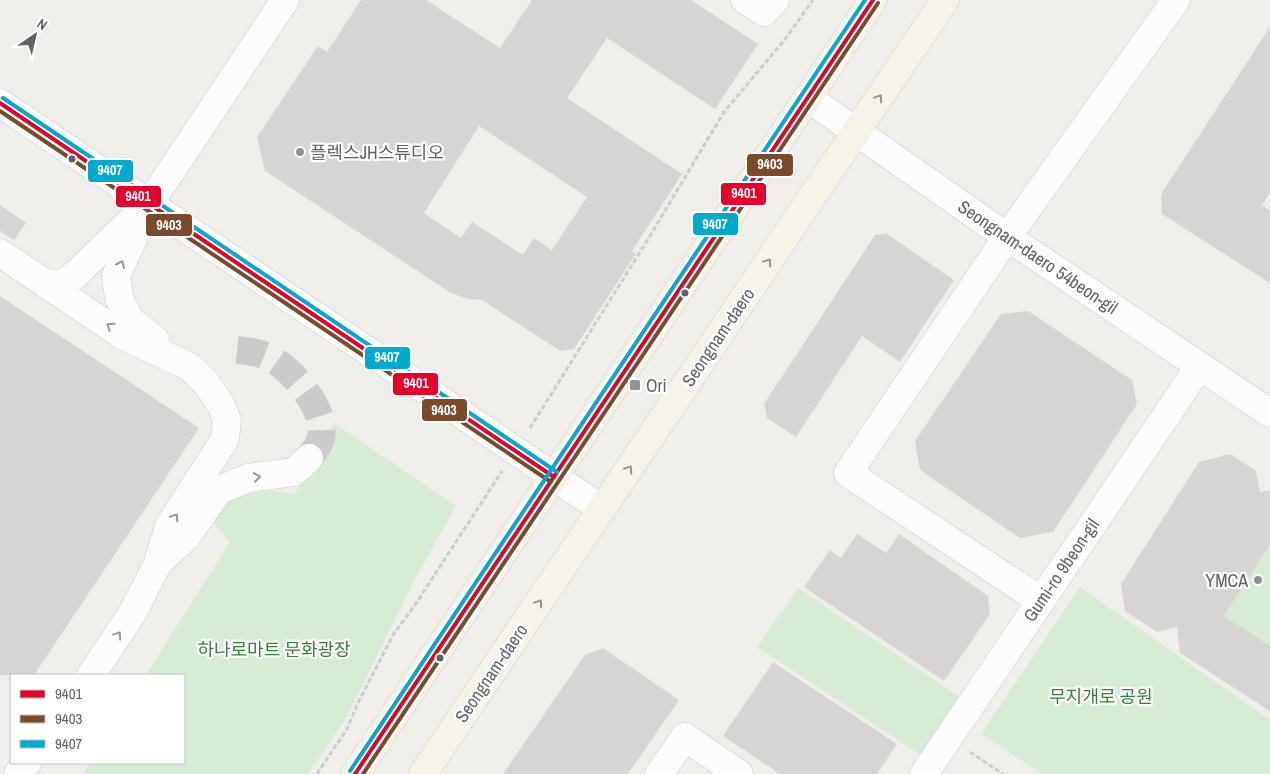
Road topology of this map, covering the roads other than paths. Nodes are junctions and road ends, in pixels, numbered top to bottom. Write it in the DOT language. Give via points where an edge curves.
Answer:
graph roads {
  1 [pos="745,0"];
  2 [pos="775,0"];
  3 [pos="873,0"];
  4 [pos="945,0"];
  5 [pos="1176,0"];
  6 [pos="282,2"];
  7 [pos="808,98"];
  8 [pos="0,103"];
  9 [pos="856,132"];
  10 [pos="149,204"];
  11 [pos="1007,237"];
  12 [pos="0,253"];
  13 [pos="46,283"];
  14 [pos="190,367"];
  15 [pos="1199,367"];
  16 [pos="1270,413"];
  17 [pos="225,439"];
  18 [pos="309,458"];
  19 [pos="554,477"];
  20 [pos="219,490"];
  21 [pos="602,510"];
  22 [pos="158,562"];
  23 [pos="1040,601"];
  24 [pos="92,674"];
  25 [pos="26,764"];
  26 [pos="18,774"];
  27 [pos="355,774"];
  28 [pos="423,774"];
  29 [pos="659,774"];
  30 [pos="739,774"];
  31 [pos="924,774"];
  1 -- 2 [label="street" via="764,12"];
  3 -- 7 [label="main road"];
  9 -- 4 [label="main road, Seongnam-daero, one-way"];
  5 -- 11 [label="street"];
  6 -- 10 [label="street"];
  7 -- 9 [label="street, Seongnam-daero 54beon-gil"];
  7 -- 19 [label="main road"];
  8 -- 10 [label="street"];
  9 -- 11 [label="street, Seongnam-daero 54beon-gil"];
  21 -- 9 [label="main road, Seongnam-daero, one-way"];
  10 -- 13 [label="street" via="64,284"];
  14 -- 10 [label="street, one-way" via="130,320 119,298 116,276"];
  10 -- 19 [label="street"];
  11 -- 15 [label="street, Seongnam-daero 54beon-gil"];
  11 -- 23 [label="street" via="848,473"];
  12 -- 13 [label="street"];
  14 -- 13 [label="street, one-way" via="122,334"];
  14 -- 17 [label="street" via="222,405 227,420"];
  15 -- 16 [label="street, Seongnam-daero 54beon-gil"];
  15 -- 23 [label="street, Gumi-ro 9beon-gil"];
  17 -- 20 [label="street" via="228,466"];
  22 -- 17 [label="street, one-way" via="169,526"];
  20 -- 18 [label="street, one-way" via="248,478 294,472"];
  19 -- 21 [label="street"];
  19 -- 27 [label="main road"];
  20 -- 22 [label="street" via="186,537"];
  28 -- 21 [label="main road, Seongnam-daero, one-way"];
  24 -- 22 [label="street, one-way" via="133,612"];
  23 -- 31 [label="street, Gumi-ro 9beon-gil"];
  25 -- 26 [label="street"];
  29 -- 30 [label="street" via="685,737"];
}
